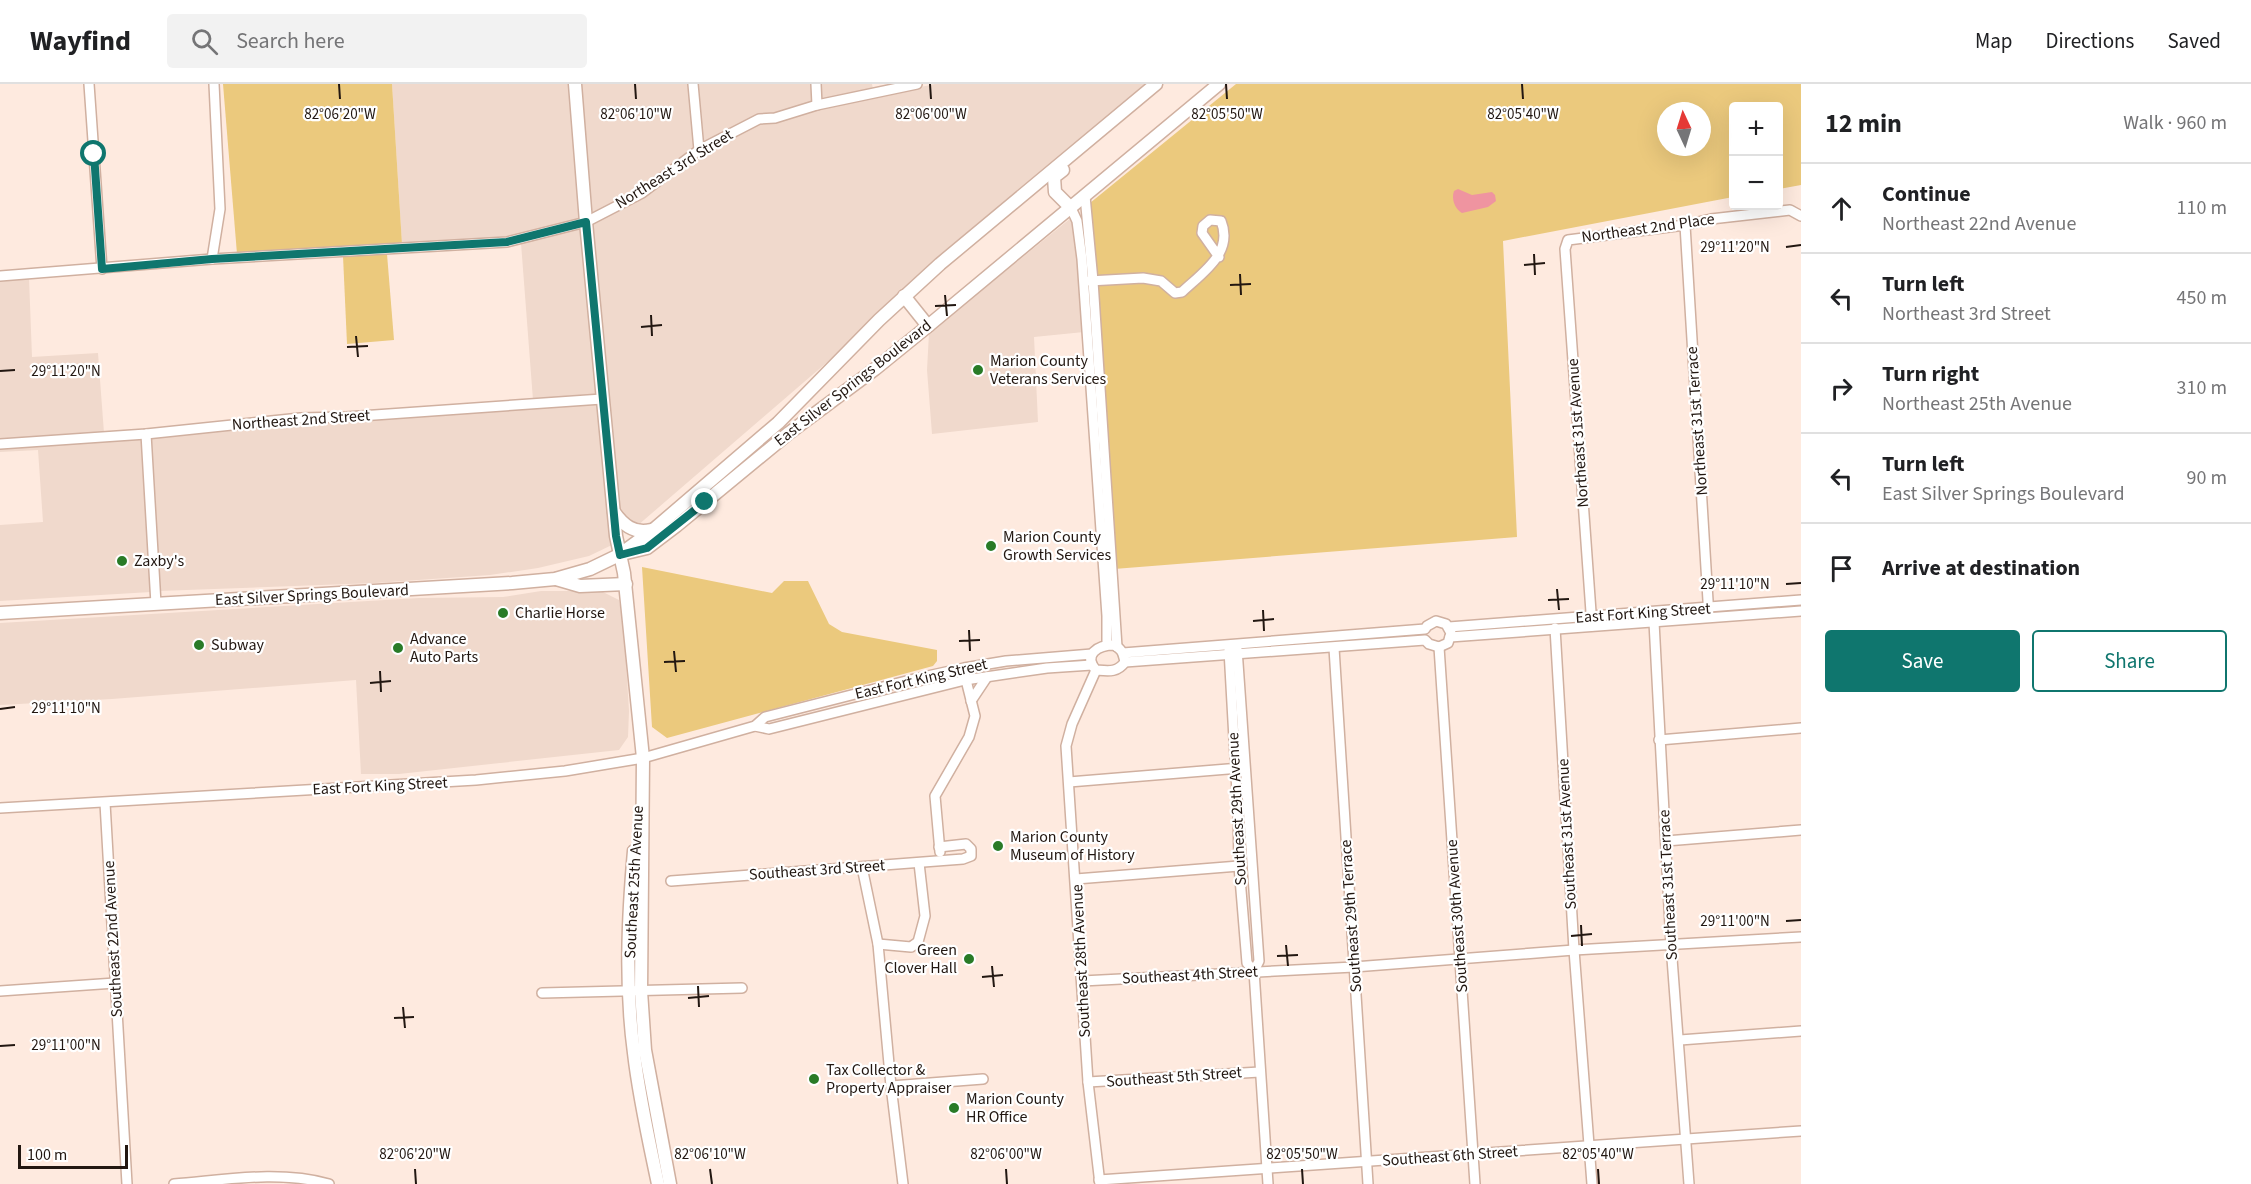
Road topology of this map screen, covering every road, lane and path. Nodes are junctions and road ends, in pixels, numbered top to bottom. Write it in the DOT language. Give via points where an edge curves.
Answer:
graph roads {
  1 [pos="88,84"];
  2 [pos="214,84"];
  3 [pos="575,84"];
  4 [pos="693,84"];
  5 [pos="816,84"];
  6 [pos="915,84"];
  7 [pos="1156,84"];
  8 [pos="1219,84"];
  9 [pos="817,105"];
  10 [pos="1126,110"];
  11 [pos="699,150"];
  12 [pos="1085,196"];
  13 [pos="1071,208"];
  14 [pos="1800,215"];
  15 [pos="586,222"];
  16 [pos="1685,225"];
  17 [pos="1568,240"];
  18 [pos="1219,257"];
  19 [pos="212,259"];
  20 [pos="102,269"];
  21 [pos="0,276"];
  22 [pos="1089,281"];
  23 [pos="904,296"];
  24 [pos="928,326"];
  25 [pos="602,399"];
  26 [pos="146,434"];
  27 [pos="0,444"];
  28 [pos="613,511"];
  29 [pos="653,530"];
  30 [pos="620,555"];
  31 [pos="555,579"];
  32 [pos="626,584"];
  33 [pos="1801,600"];
  34 [pos="156,604"];
  35 [pos="1801,611"];
  36 [pos="1709,612"];
  37 [pos="0,613"];
  38 [pos="1591,622"];
  39 [pos="1654,622"];
  40 [pos="1449,627"];
  41 [pos="1555,628"];
  42 [pos="1425,629"];
  43 [pos="1450,637"];
  44 [pos="1425,640"];
  45 [pos="1233,644"];
  46 [pos="1438,647"];
  47 [pos="1334,648"];
  48 [pos="1118,652"];
  49 [pos="1092,654"];
  50 [pos="1233,655"];
  51 [pos="1078,667"];
  52 [pos="964,668"];
  53 [pos="1094,668"];
  54 [pos="987,677"];
  55 [pos="965,680"];
  56 [pos="941,685"];
  57 [pos="1088,688"];
  58 [pos="971,701"];
  59 [pos="755,726"];
  60 [pos="1801,728"];
  61 [pos="1659,740"];
  62 [pos="643,758"];
  63 [pos="1241,768"];
  64 [pos="1069,782"];
  65 [pos="105,802"];
  66 [pos="0,808"];
  67 [pos="1801,830"];
  68 [pos="1666,841"];
  69 [pos="939,847"];
  70 [pos="940,861"];
  71 [pos="920,863"];
  72 [pos="1239,866"];
  73 [pos="862,867"];
  74 [pos="1076,879"];
  75 [pos="671,881"];
  76 [pos="1801,937"];
  77 [pos="878,944"];
  78 [pos="1671,945"];
  79 [pos="1574,950"];
  80 [pos="1461,960"];
  81 [pos="1354,967"];
  82 [pos="1254,972"];
  83 [pos="1082,981"];
  84 [pos="116,984"];
  85 [pos="742,988"];
  86 [pos="0,991"];
  87 [pos="635,992"];
  88 [pos="542,993"];
  89 [pos="1801,1031"];
  90 [pos="1680,1040"];
  91 [pos="1260,1071"];
  92 [pos="983,1078"];
  93 [pos="1088,1082"];
  94 [pos="891,1086"];
  95 [pos="1801,1131"];
  96 [pos="1686,1139"];
  97 [pos="1589,1147"];
  98 [pos="1472,1155"];
  99 [pos="1366,1162"];
  100 [pos="1267,1169"];
  101 [pos="1099,1182"];
  102 [pos="127,1184"];
  103 [pos="174,1184"];
  104 [pos="329,1184"];
  105 [pos="658,1184"];
  106 [pos="670,1184"];
  107 [pos="903,1184"];
  108 [pos="1268,1184"];
  109 [pos="1368,1184"];
  110 [pos="1475,1184"];
  111 [pos="1592,1184"];
  112 [pos="1689,1184"];
  1 -- 20 [label="street"];
  2 -- 19 [label="street" via="219,209"];
  3 -- 15 [label="main road, Southeast 25th Avenue"];
  4 -- 11 [label="street"];
  5 -- 9 [label="street"];
  6 -- 9 [label="street, Northeast 3rd Street"];
  7 -- 10 [label="main road, East Silver Springs Boulevard"];
  8 -- 12 [label="main road, East Silver Springs Boulevard"];
  9 -- 11 [label="street, Northeast 3rd Street" via="759,119"];
  10 -- 13 [label="main road" via="1118,122 1054,177 1055,192"];
  10 -- 23 [label="main road, East Silver Springs Boulevard"];
  11 -- 15 [label="street, Northeast 3rd Street" via="642,193"];
  12 -- 13 [label="main road, East Silver Springs Boulevard"];
  12 -- 22 [label="street"];
  13 -- 22 [label="street"];
  13 -- 24 [label="main road, East Silver Springs Boulevard"];
  14 -- 16 [label="street, Northeast 2nd Place" via="1790,210"];
  15 -- 19 [label="street, Northeast 3rd Street" via="507,242"];
  15 -- 25 [label="main road, Southeast 25th Avenue"];
  16 -- 17 [label="street, Northeast 2nd Place"];
  16 -- 36 [label="street, Northeast 31st Terrace"];
  17 -- 38 [label="street, Northeast 31st Avenue" via="1565,249"];
  18 -- 22 [label="street" via="1182,292 1175,293 1161,281 1143,278"];
  19 -- 20 [label="street, Northeast 3rd Street"];
  20 -- 21 [label="street, Northeast 3rd Street"];
  22 -- 48 [label="street"];
  23 -- 24 [label="main road"];
  23 -- 29 [label="main road, East Silver Springs Boulevard" via="778,423"];
  24 -- 30 [label="main road, East Silver Springs Boulevard" via="647,548"];
  25 -- 26 [label="street, Northeast 2nd Street" via="300,418"];
  25 -- 28 [label="main road, Southeast 25th Avenue"];
  26 -- 27 [label="street, Northeast 2nd Street"];
  26 -- 34 [label="street"];
  28 -- 29 [label="main road" via="625,526 635,531"];
  28 -- 30 [label="main road, Southeast 25th Avenue"];
  29 -- 30 [label="main road, East Silver Springs Boulevard"];
  30 -- 31 [label="main road, East Silver Springs Boulevard"];
  30 -- 32 [label="main road, Southeast 25th Avenue"];
  31 -- 32 [label="main road" via="580,586"];
  31 -- 34 [label="main road, East Silver Springs Boulevard"];
  32 -- 62 [label="main road, Southeast 25th Avenue"];
  33 -- 36 [label="street, East Fort King Street"];
  34 -- 37 [label="main road, East Silver Springs Boulevard"];
  35 -- 36 [label="street, East Fort King Street"];
  36 -- 38 [label="street, East Fort King Street"];
  36 -- 39 [label="street, East Fort King Street"];
  38 -- 39 [label="street, East Fort King Street"];
  38 -- 40 [label="street, East Fort King Street"];
  38 -- 41 [label="street, East Fort King Street"];
  39 -- 61 [label="street, Southeast 31st Terrace"];
  40 -- 42 [label="street, East Fort King Street" via="1436,621"];
  40 -- 43 [label="street"];
  41 -- 43 [label="street, East Fort King Street"];
  41 -- 79 [label="street, Southeast 31st Avenue"];
  42 -- 44 [label="street"];
  42 -- 45 [label="street, East Fort King Street"];
  43 -- 46 [label="street" via="1448,643"];
  44 -- 46 [label="street"];
  44 -- 47 [label="street"];
  45 -- 48 [label="street, East Fort King Street"];
  45 -- 50 [label="street, Southeast 29th Avenue"];
  46 -- 80 [label="street, Southeast 30th Avenue"];
  47 -- 50 [label="street"];
  47 -- 81 [label="street, Southeast 29th Terrace"];
  48 -- 49 [label="street" via="1099,647"];
  48 -- 50 [label="street"];
  48 -- 53 [label="street" via="1121,668 1112,672"];
  49 -- 52 [label="street, East Fort King Street"];
  49 -- 53 [label="street"];
  50 -- 63 [label="street, Southeast 29th Avenue"];
  51 -- 53 [label="street, East Fort King Street"];
  51 -- 54 [label="street, East Fort King Street"];
  51 -- 57 [label="street" via="1088,679"];
  52 -- 55 [label="street"];
  52 -- 59 [label="street, East Fort King Street" via="765,717"];
  53 -- 57 [label="street, Southeast 28th Avenue"];
  54 -- 55 [label="street, East Fort King Street"];
  54 -- 58 [label="street"];
  55 -- 56 [label="street, East Fort King Street"];
  55 -- 58 [label="street"];
  56 -- 58 [label="street" via="966,692"];
  56 -- 59 [label="street, East Fort King Street" via="769,729"];
  57 -- 64 [label="street, Southeast 28th Avenue" via="1066,746"];
  58 -- 69 [label="street" via="975,716 969,737 935,796"];
  59 -- 62 [label="street, East Fort King Street"];
  60 -- 61 [label="street"];
  61 -- 68 [label="street, Southeast 31st Terrace"];
  62 -- 65 [label="street, East Fort King Street" via="476,780"];
  62 -- 87 [label="main road, Southeast 25th Avenue"];
  63 -- 64 [label="street"];
  63 -- 72 [label="street, Southeast 29th Avenue"];
  63 -- 82 [label="street, Southeast 29th Avenue" via="1259,962"];
  64 -- 74 [label="street, Southeast 28th Avenue"];
  65 -- 66 [label="street, East Fort King Street"];
  65 -- 84 [label="street, Southeast 22nd Avenue"];
  67 -- 68 [label="street"];
  68 -- 78 [label="street, Southeast 31st Terrace"];
  69 -- 70 [label="street"];
  69 -- 70 [label="street, Southeast 3rd Street" via="966,844 971,849 970,856 963,859"];
  70 -- 71 [label="street, Southeast 3rd Street"];
  71 -- 73 [label="street, Southeast 3rd Street"];
  71 -- 77 [label="street" via="925,916 918,942 911,947"];
  72 -- 74 [label="street"];
  72 -- 82 [label="street, Southeast 29th Avenue" via="1247,963"];
  73 -- 75 [label="street, Southeast 3rd Street"];
  73 -- 77 [label="street"];
  74 -- 83 [label="street, Southeast 28th Avenue"];
  76 -- 78 [label="street, Southeast 4th Street"];
  77 -- 94 [label="street"];
  78 -- 79 [label="street, Southeast 4th Street"];
  78 -- 90 [label="street, Southeast 31st Terrace"];
  79 -- 80 [label="street, Southeast 4th Street"];
  79 -- 97 [label="street, Southeast 31st Avenue"];
  80 -- 81 [label="street, Southeast 4th Street"];
  80 -- 98 [label="street, Southeast 30th Avenue"];
  81 -- 82 [label="street, Southeast 4th Street"];
  81 -- 99 [label="street, Southeast 29th Terrace"];
  82 -- 83 [label="street, Southeast 4th Street"];
  82 -- 91 [label="street, Southeast 29th Avenue"];
  83 -- 93 [label="street, Southeast 28th Avenue"];
  84 -- 86 [label="street"];
  84 -- 102 [label="street, Southeast 22nd Avenue"];
  85 -- 87 [label="street"];
  87 -- 88 [label="street"];
  87 -- 105 [label="main road, Southeast 25th Avenue" via="633,1052"];
  87 -- 106 [label="main road, Southeast 25th Avenue"];
  89 -- 90 [label="street"];
  90 -- 96 [label="street, Southeast 31st Terrace"];
  91 -- 93 [label="street, Southeast 5th Street"];
  91 -- 100 [label="street, Southeast 29th Avenue"];
  92 -- 94 [label="street"];
  93 -- 101 [label="street, Southeast 28th Avenue"];
  94 -- 107 [label="street"];
  95 -- 96 [label="street, Southeast 6th Street"];
  96 -- 97 [label="street, Southeast 6th Street"];
  96 -- 112 [label="street, Southeast 31st Terrace"];
  97 -- 98 [label="street, Southeast 6th Street"];
  97 -- 111 [label="street, Southeast 31st Avenue"];
  98 -- 99 [label="street, Southeast 6th Street"];
  98 -- 110 [label="street, Southeast 30th Avenue"];
  99 -- 100 [label="street, Southeast 6th Street"];
  99 -- 109 [label="street, Southeast 29th Terrace"];
  100 -- 101 [label="street, Southeast 6th Street"];
  100 -- 108 [label="street, Southeast 29th Avenue"];
  103 -- 104 [label="street" via="283,1176"];
}
